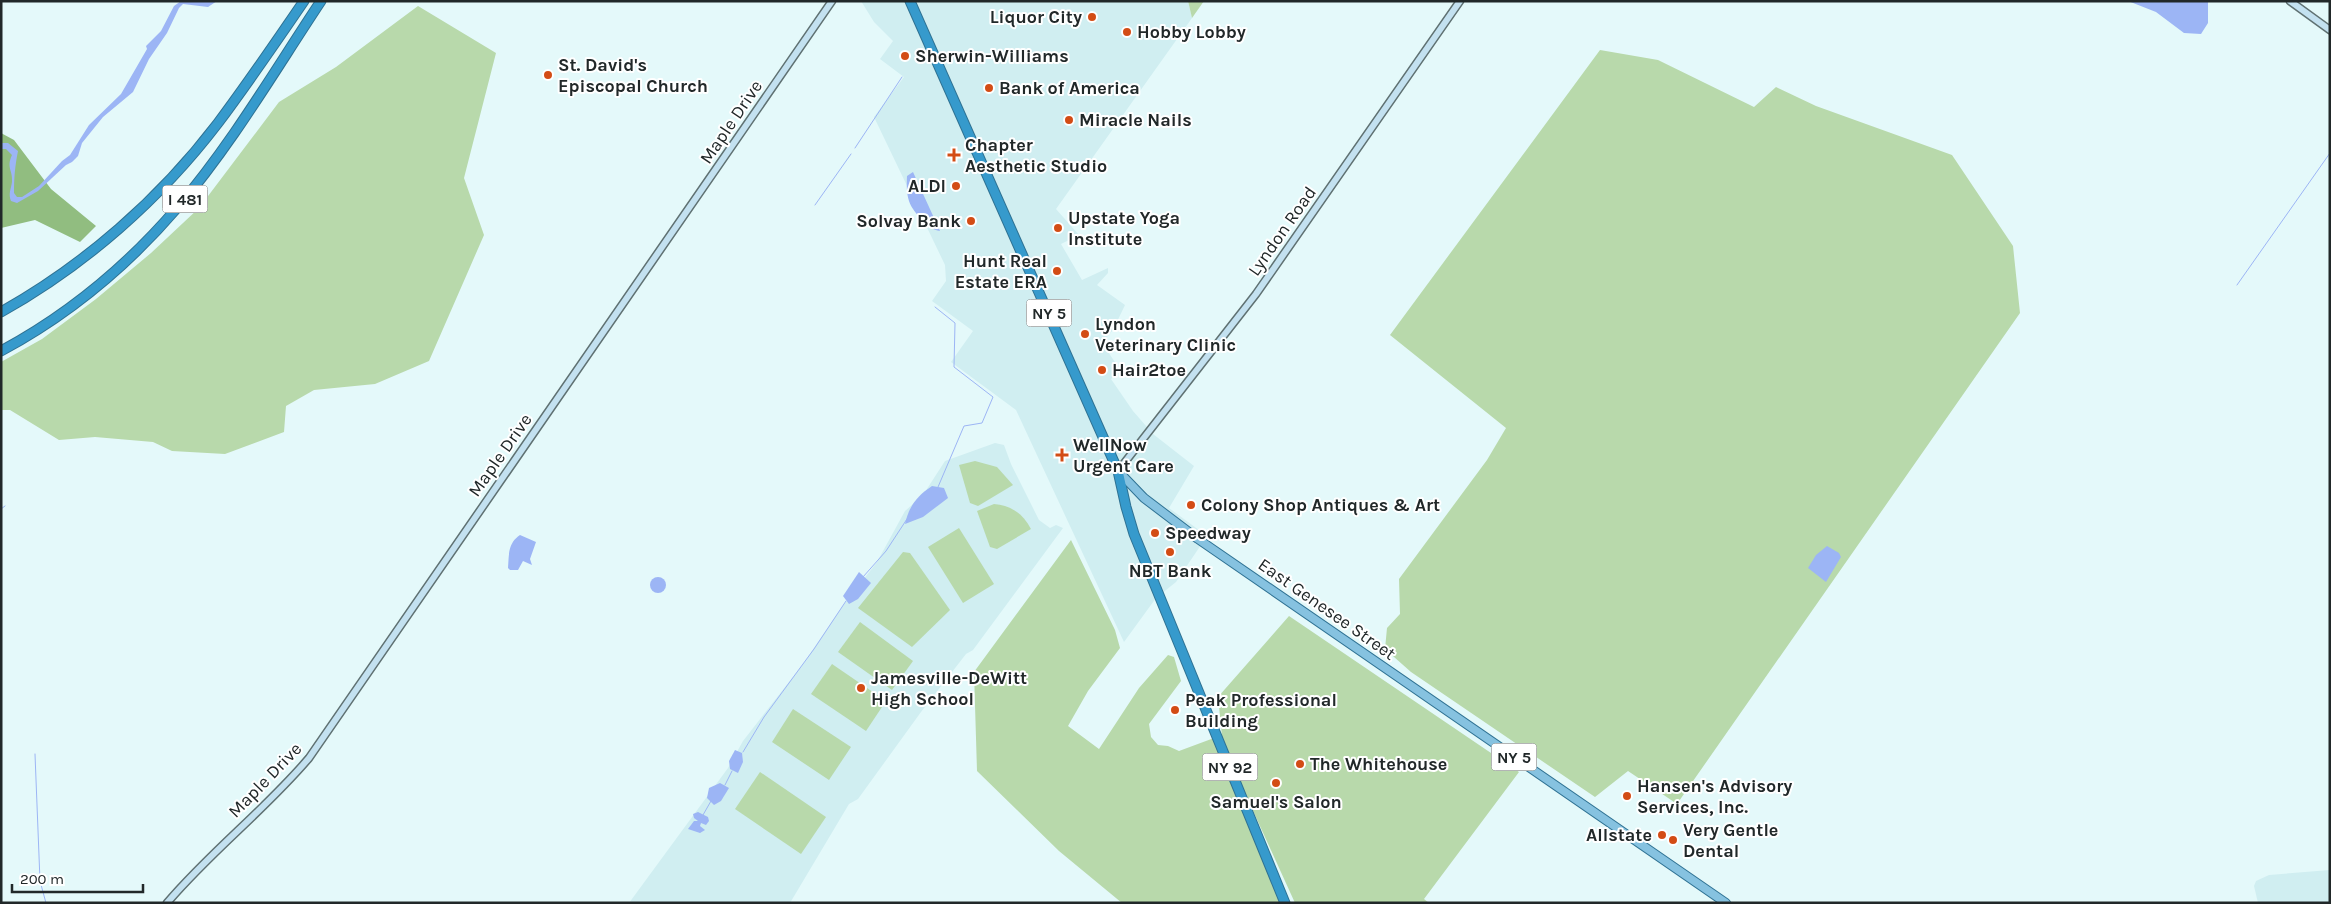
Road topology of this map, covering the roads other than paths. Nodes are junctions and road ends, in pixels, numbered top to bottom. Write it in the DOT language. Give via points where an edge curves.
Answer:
graph roads {
  1 [pos="304,1"];
  2 [pos="321,1"];
  3 [pos="832,1"];
  4 [pos="910,1"];
  5 [pos="1460,1"];
  6 [pos="2290,1"];
  7 [pos="2330,30"];
  8 [pos="1,312"];
  9 [pos="1,351"];
  10 [pos="1118,471"];
  11 [pos="167,903"];
  12 [pos="1285,903"];
  13 [pos="1726,903"];
  1 -- 8 [label="highway, I 481" via="218,122 142,207 81,259"];
  2 -- 9 [label="highway, I 481" via="223,148 148,240 100,284"];
  3 -- 11 [label="street, Maple Drive" via="309,758 201,864"];
  4 -- 10 [label="highway, East Genesee Street / NY 5"];
  5 -- 10 [label="street, Lyndon Road" via="1256,294"];
  6 -- 7 [label="street"];
  10 -- 12 [label="highway, NY 92" via="1134,534"];
  10 -- 13 [label="main road, East Genesee Street / NY 5" via="1144,498 1198,539"];
}
